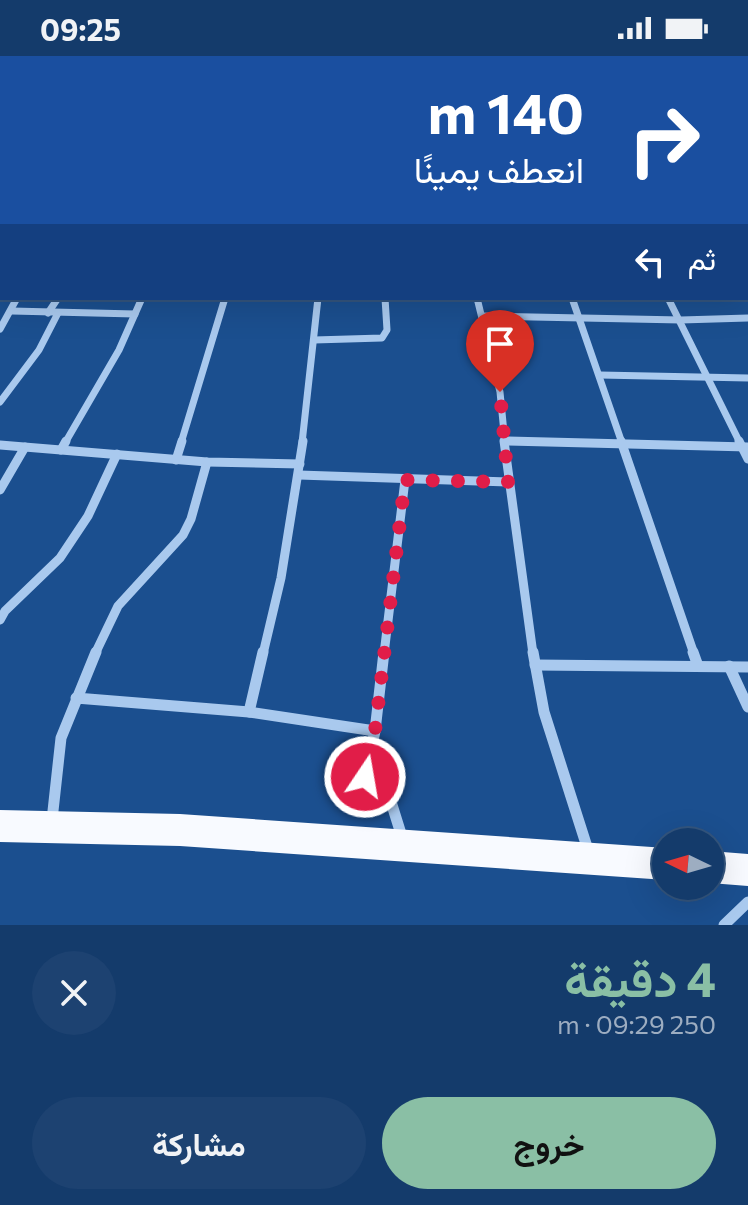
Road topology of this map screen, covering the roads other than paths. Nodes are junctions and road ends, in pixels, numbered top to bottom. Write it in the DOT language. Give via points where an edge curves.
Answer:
graph roads {
  1 [pos="16,300"];
  2 [pos="57,300"];
  3 [pos="141,300"];
  4 [pos="224,300"];
  5 [pos="318,300"];
  6 [pos="385,300"];
  7 [pos="478,300"];
  8 [pos="573,300"];
  9 [pos="669,300"];
  10 [pos="12,311"];
  11 [pos="48,313"];
  12 [pos="58,313"];
  13 [pos="135,314"];
  14 [pos="482,316"];
  15 [pos="581,318"];
  16 [pos="748,318"];
  17 [pos="681,320"];
  18 [pos="0,329"];
  19 [pos="314,340"];
  20 [pos="600,375"];
  21 [pos="709,378"];
  22 [pos="748,378"];
  23 [pos="0,402"];
  24 [pos="505,441"];
  25 [pos="623,443"];
  26 [pos="0,445"];
  27 [pos="745,446"];
  28 [pos="25,447"];
  29 [pos="61,450"];
  30 [pos="117,454"];
  31 [pos="748,459"];
  32 [pos="176,460"];
  33 [pos="207,462"];
  34 [pos="300,470"];
  35 [pos="405,480"];
  36 [pos="508,482"];
  37 [pos="0,490"];
  38 [pos="0,620"];
  39 [pos="535,665"];
  40 [pos="698,666"];
  41 [pos="729,666"];
  42 [pos="748,667"];
  43 [pos="76,698"];
  44 [pos="748,707"];
  45 [pos="249,712"];
  46 [pos="375,731"];
  47 [pos="51,825"];
  48 [pos="0,826"];
  49 [pos="404,846"];
  50 [pos="591,859"];
  51 [pos="652,863"];
  52 [pos="724,868"];
  53 [pos="748,870"];
  54 [pos="748,902"];
  55 [pos="724,925"];
  1 -- 10 [label="street"];
  2 -- 11 [label="street"];
  3 -- 13 [label="street"];
  4 -- 32 [label="street"];
  5 -- 19 [label="street"];
  6 -- 19 [label="street" via="387,330 382,338"];
  7 -- 14 [label="street"];
  8 -- 15 [label="street"];
  9 -- 17 [label="street"];
  10 -- 11 [label="street"];
  10 -- 18 [label="street"];
  11 -- 12 [label="street"];
  12 -- 13 [label="street"];
  12 -- 23 [label="street" via="39,350"];
  13 -- 29 [label="street"];
  14 -- 15 [label="street"];
  14 -- 24 [label="street"];
  15 -- 17 [label="street"];
  15 -- 20 [label="street"];
  16 -- 17 [label="street"];
  17 -- 21 [label="street"];
  19 -- 34 [label="street"];
  20 -- 21 [label="street"];
  20 -- 25 [label="street"];
  21 -- 22 [label="street"];
  21 -- 27 [label="street"];
  24 -- 25 [label="street"];
  24 -- 36 [label="street"];
  25 -- 27 [label="street"];
  25 -- 40 [label="street"];
  26 -- 28 [label="street"];
  27 -- 31 [label="street"];
  28 -- 29 [label="street"];
  28 -- 37 [label="street"];
  29 -- 30 [label="street"];
  30 -- 32 [label="street"];
  30 -- 38 [label="street" via="79,531"];
  32 -- 33 [label="street"];
  33 -- 34 [label="street"];
  33 -- 43 [label="street" via="183,535 118,606"];
  34 -- 35 [label="street"];
  34 -- 45 [label="street"];
  35 -- 36 [label="street"];
  35 -- 46 [label="street"];
  36 -- 39 [label="street"];
  39 -- 40 [label="street"];
  39 -- 50 [label="street" via="544,712"];
  40 -- 41 [label="street"];
  41 -- 42 [label="street"];
  41 -- 44 [label="street"];
  43 -- 45 [label="street"];
  43 -- 47 [label="street" via="61,738"];
  45 -- 46 [label="street"];
  46 -- 49 [label="street" via="365,777 369,787 392,805"];
  47 -- 48 [label="highway"];
  47 -- 49 [label="highway"];
  49 -- 50 [label="highway"];
  50 -- 51 [label="highway"];
  52 -- 53 [label="highway"];
  54 -- 55 [label="street"];
}
